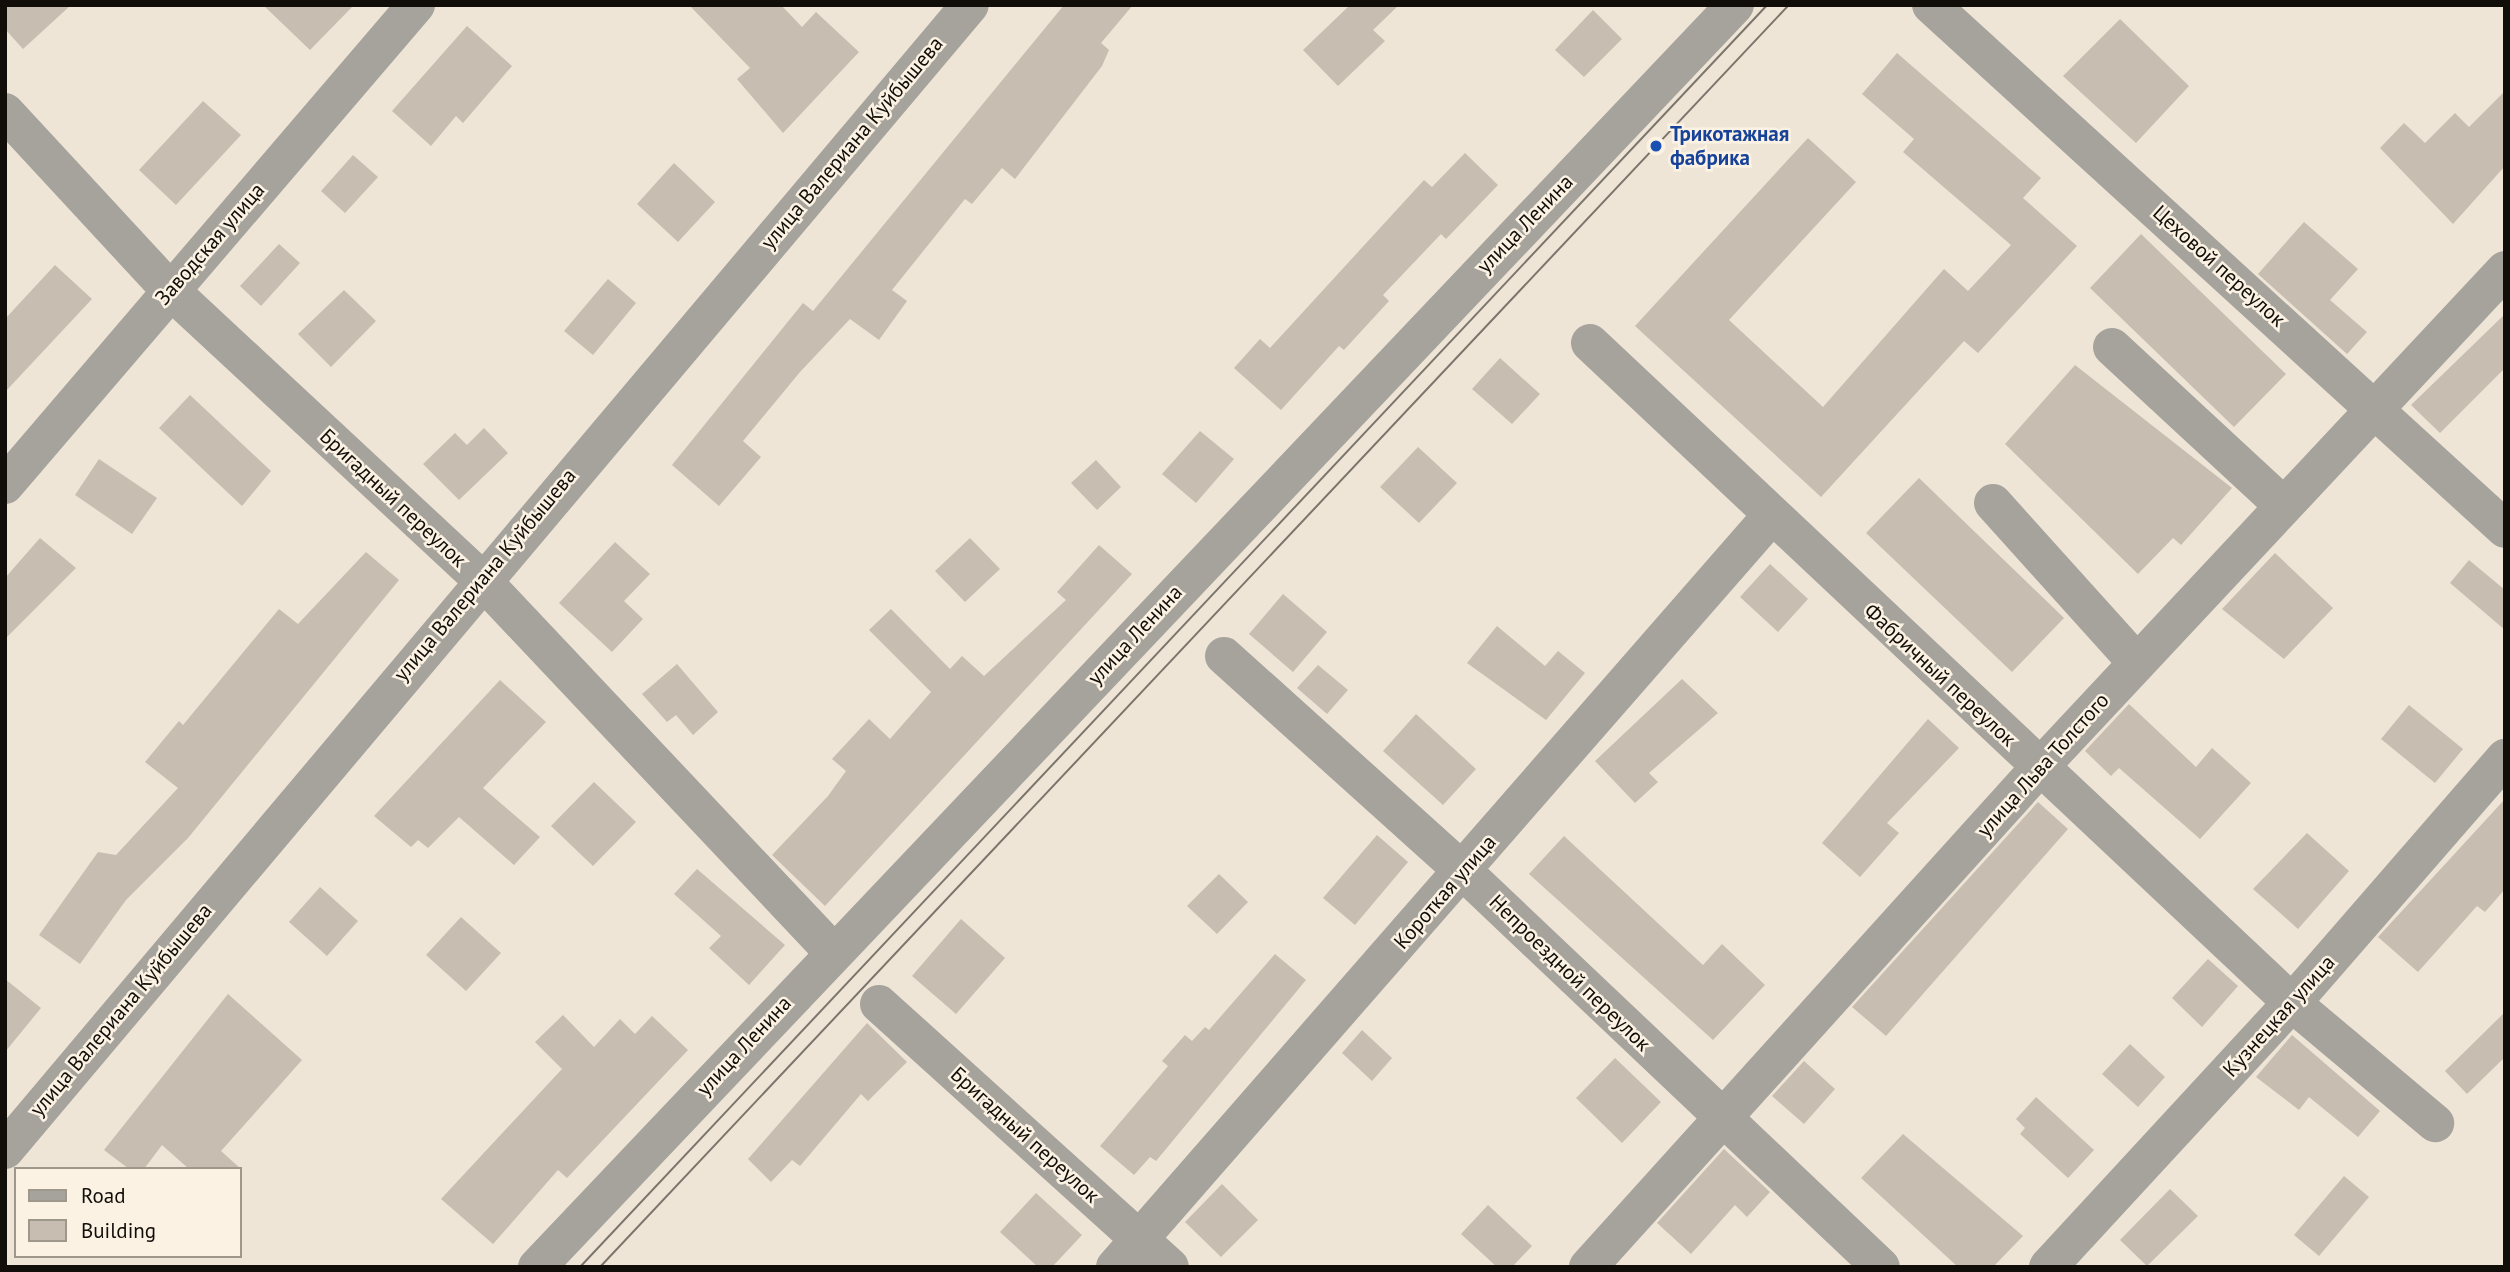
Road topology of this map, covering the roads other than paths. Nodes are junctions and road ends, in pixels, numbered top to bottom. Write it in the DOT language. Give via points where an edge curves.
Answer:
graph roads {
  1 [pos="416,5"];
  2 [pos="970,5"];
  3 [pos="1735,5"];
  4 [pos="1931,5"];
  5 [pos="5,112"];
  6 [pos="2505,270"];
  7 [pos="170,290"];
  8 [pos="1590,343"];
  9 [pos="2112,346"];
  10 [pos="2374,407"];
  11 [pos="5,485"];
  12 [pos="1993,503"];
  13 [pos="2284,506"];
  14 [pos="1772,515"];
  15 [pos="2505,529"];
  16 [pos="481,579"];
  17 [pos="1224,656"];
  18 [pos="2137,663"];
  19 [pos="2505,758"];
  20 [pos="2039,768"];
  21 [pos="1464,872"];
  22 [pos="832,951"];
  23 [pos="2292,1003"];
  24 [pos="879,1004"];
  25 [pos="1723,1118"];
  26 [pos="2435,1123"];
  27 [pos="5,1150"];
  28 [pos="1141,1239"];
  29 [pos="537,1267"];
  30 [pos="1115,1267"];
  31 [pos="1170,1267"];
  32 [pos="1588,1267"];
  33 [pos="1881,1267"];
  34 [pos="2048,1267"];
  1 -- 7 [label="street, Заводская улица"];
  2 -- 16 [label="street, улица Валериана Куйбышева"];
  3 -- 22 [label="street, улица Ленина"];
  4 -- 10 [label="street, Цеховой переулок"];
  5 -- 7 [label="street, Бригадный переулок"];
  6 -- 10 [label="street, улица Льва Толстого"];
  7 -- 11 [label="street, Заводская улица"];
  7 -- 16 [label="street, Бригадный переулок"];
  8 -- 14 [label="street, Фабричный переулок"];
  9 -- 13 [label="street"];
  10 -- 13 [label="street, улица Льва Толстого"];
  10 -- 15 [label="street, Цеховой переулок"];
  12 -- 18 [label="street"];
  13 -- 18 [label="street, улица Льва Толстого"];
  14 -- 20 [label="street, Фабричный переулок"];
  14 -- 21 [label="street, Короткая улица"];
  16 -- 22 [label="street, Бригадный переулок"];
  16 -- 27 [label="street, улица Валериана Куйбышева"];
  17 -- 21 [label="street, Непроездной переулок"];
  18 -- 20 [label="street, улица Льва Толстого"];
  19 -- 23 [label="street, Кузнецкая улица"];
  20 -- 23 [label="street, Фабричный переулок"];
  20 -- 25 [label="street, улица Льва Толстого"];
  21 -- 25 [label="street, Непроездной переулок"];
  21 -- 28 [label="street, Короткая улица"];
  22 -- 29 [label="street, улица Ленина"];
  23 -- 26 [label="street, Фабричный переулок"];
  23 -- 34 [label="street, Кузнецкая улица"];
  24 -- 28 [label="street, Бригадный переулок"];
  25 -- 32 [label="street, улица Льва Толстого"];
  25 -- 33 [label="street, Непроездной переулок"];
  28 -- 30 [label="street, Короткая улица"];
  28 -- 31 [label="street, Бригадный переулок"];
}
